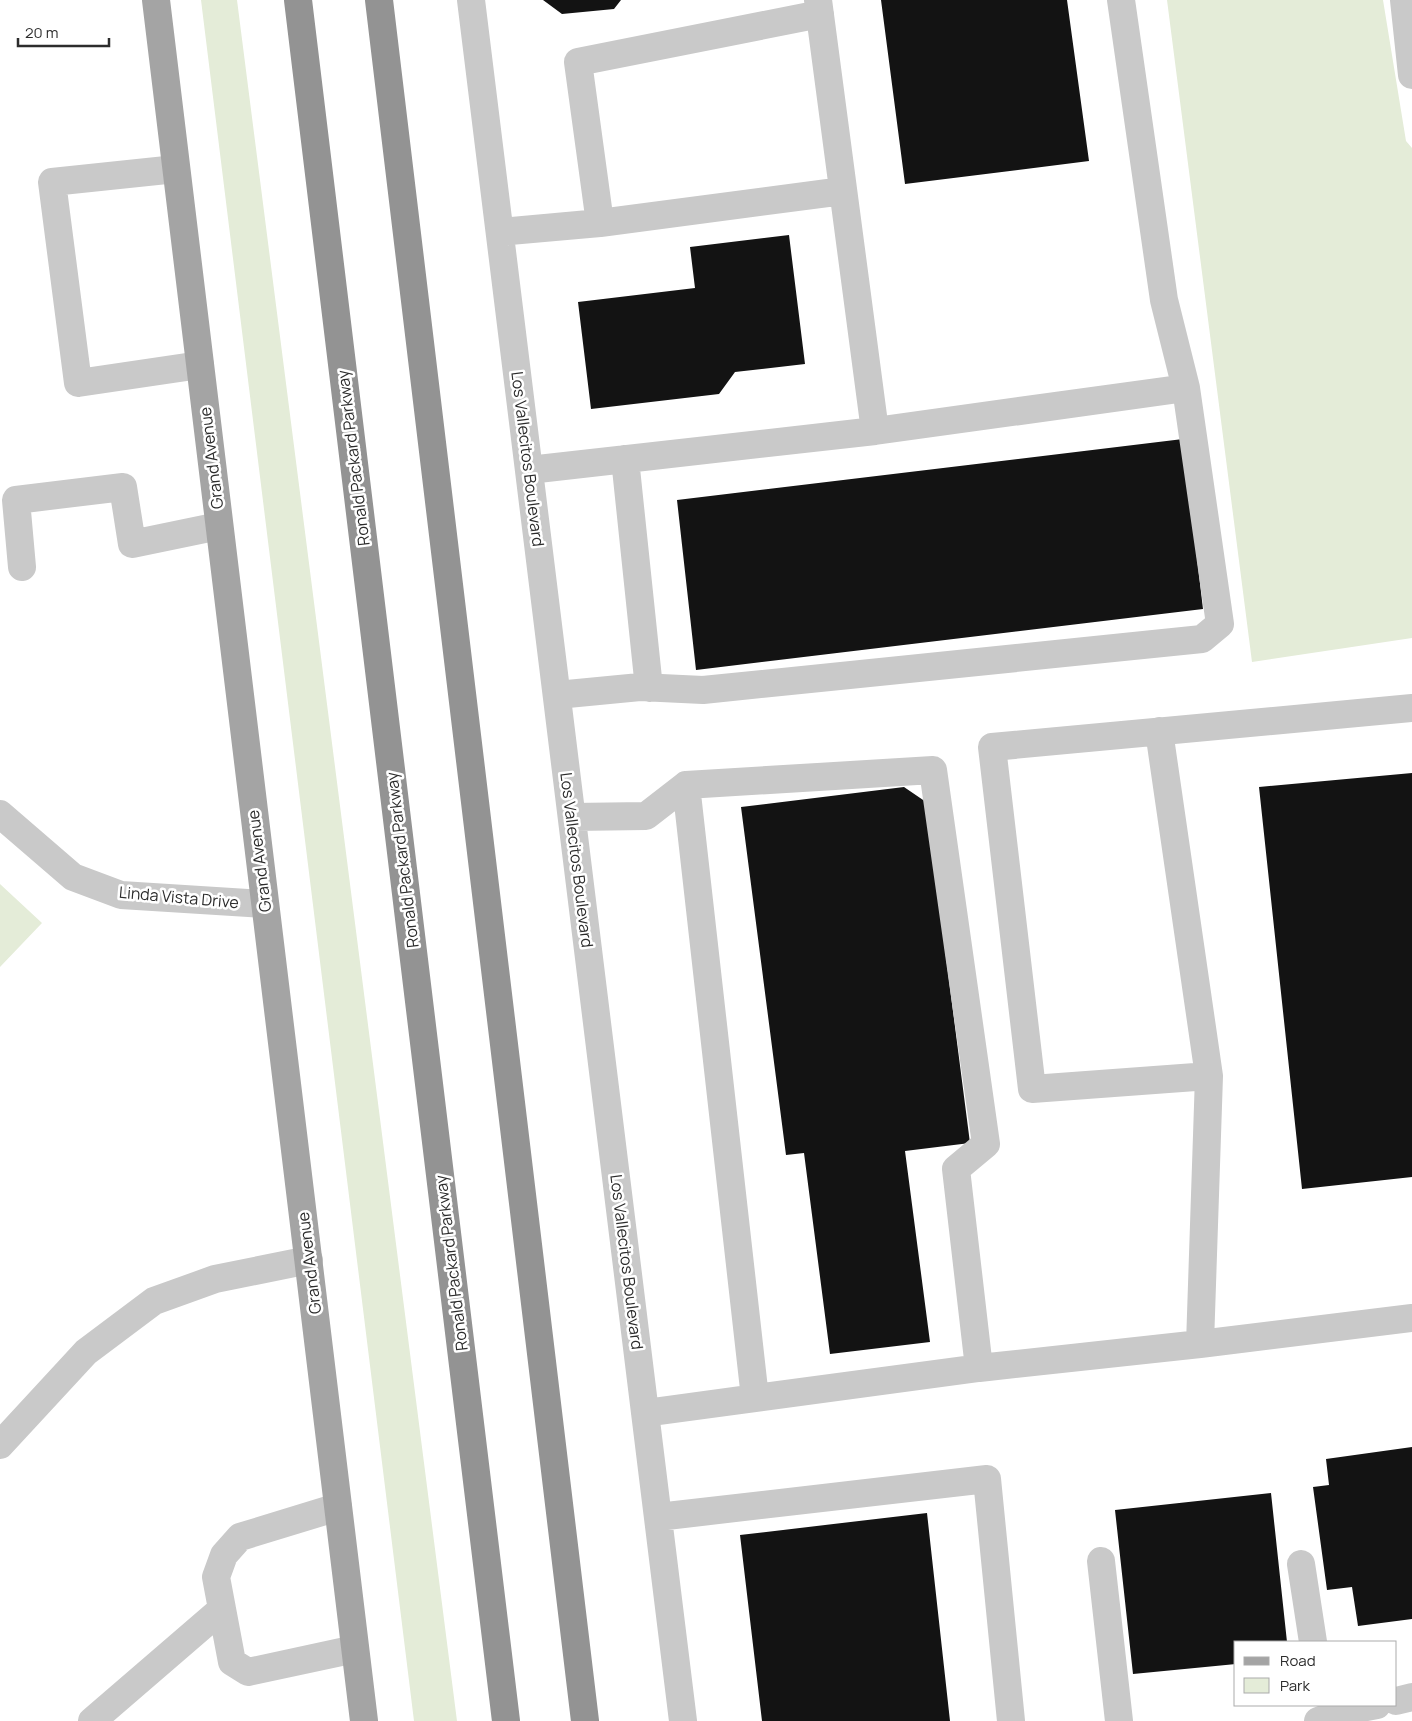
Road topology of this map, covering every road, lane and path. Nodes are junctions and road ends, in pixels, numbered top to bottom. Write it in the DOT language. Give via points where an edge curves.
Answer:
graph roads {
  1 [pos="156,0"];
  2 [pos="298,0"];
  3 [pos="379,0"];
  4 [pos="471,0"];
  5 [pos="1121,0"];
  6 [pos="1404,0"];
  7 [pos="819,7"];
  8 [pos="1412,75"];
  9 [pos="176,169"];
  10 [pos="843,191"];
  11 [pos="600,223"];
  12 [pos="500,232"];
  13 [pos="200,365"];
  14 [pos="1186,388"];
  15 [pos="875,430"];
  16 [pos="625,459"];
  17 [pos="529,470"];
  18 [pos="219,526"];
  19 [pos="22,567"];
  20 [pos="649,688"];
  21 [pos="557,695"];
  22 [pos="1412,708"];
  23 [pos="1159,731"];
  24 [pos="686,785"];
  25 [pos="0,814"];
  26 [pos="572,817"];
  27 [pos="264,904"];
  28 [pos="1209,1076"];
  29 [pos="308,1260"];
  30 [pos="1412,1318"];
  31 [pos="1200,1344"];
  32 [pos="979,1368"];
  33 [pos="755,1398"];
  34 [pos="645,1413"];
  35 [pos="0,1445"];
  36 [pos="338,1507"];
  37 [pos="658,1516"];
  38 [pos="1101,1561"];
  39 [pos="1301,1564"];
  40 [pos="222,1608"];
  41 [pos="1314,1641"];
  42 [pos="355,1649"];
  43 [pos="1412,1697"];
  44 [pos="1397,1701"];
  45 [pos="1372,1706"];
  46 [pos="1322,1715"];
  47 [pos="92,1721"];
  48 [pos="364,1721"];
  49 [pos="506,1721"];
  50 [pos="585,1721"];
  51 [pos="683,1721"];
  52 [pos="1011,1721"];
  53 [pos="1119,1721"];
  1 -- 9 [label="main road, Grand Avenue"];
  2 -- 49 [label="highway, Ronald Packard Parkway"];
  3 -- 50 [label="highway"];
  4 -- 12 [label="street, Los Vallecitos Boulevard"];
  5 -- 14 [label="street" via="1164,300"];
  6 -- 8 [label="street"];
  7 -- 10 [label="street"];
  7 -- 11 [label="street" via="578,62"];
  9 -- 13 [label="main road, Grand Avenue"];
  9 -- 13 [label="street" via="52,182 78,383"];
  10 -- 11 [label="street"];
  10 -- 15 [label="street"];
  11 -- 12 [label="street"];
  12 -- 17 [label="street, Los Vallecitos Boulevard"];
  13 -- 18 [label="main road, Grand Avenue"];
  14 -- 15 [label="street"];
  14 -- 20 [label="street" via="1220,624 1202,639 703,690"];
  15 -- 16 [label="street"];
  16 -- 17 [label="street"];
  16 -- 20 [label="street"];
  17 -- 21 [label="street, Los Vallecitos Boulevard"];
  18 -- 19 [label="street" via="132,544 123,487 16,500"];
  18 -- 27 [label="main road, Grand Avenue"];
  20 -- 21 [label="street"];
  21 -- 26 [label="street, Los Vallecitos Boulevard"];
  22 -- 23 [label="street"];
  23 -- 28 [label="street"];
  23 -- 28 [label="street" via="992,747 1032,1089"];
  24 -- 26 [label="street" via="646,816"];
  24 -- 32 [label="street" via="933,770 986,1144 956,1169"];
  24 -- 33 [label="street"];
  25 -- 27 [label="street, Linda Vista Drive" via="73,877 121,895"];
  26 -- 34 [label="street, Los Vallecitos Boulevard"];
  27 -- 29 [label="main road, Grand Avenue"];
  28 -- 31 [label="street"];
  29 -- 35 [label="street" via="215,1279 154,1301 86,1352"];
  29 -- 36 [label="main road, Grand Avenue"];
  30 -- 31 [label="street"];
  31 -- 32 [label="street"];
  32 -- 33 [label="street"];
  33 -- 34 [label="street"];
  34 -- 37 [label="street, Los Vallecitos Boulevard"];
  36 -- 40 [label="street" via="240,1537 224,1555 216,1577"];
  36 -- 42 [label="main road, Grand Avenue"];
  37 -- 51 [label="street, Los Vallecitos Boulevard"];
  37 -- 52 [label="street" via="987,1479"];
  38 -- 53 [label="street"];
  39 -- 41 [label="street"];
  40 -- 42 [label="street" via="232,1662 248,1672"];
  40 -- 47 [label="street"];
  42 -- 48 [label="main road, Grand Avenue"];
  43 -- 44 [label="street"];
  45 -- 46 [label="street"];
}
